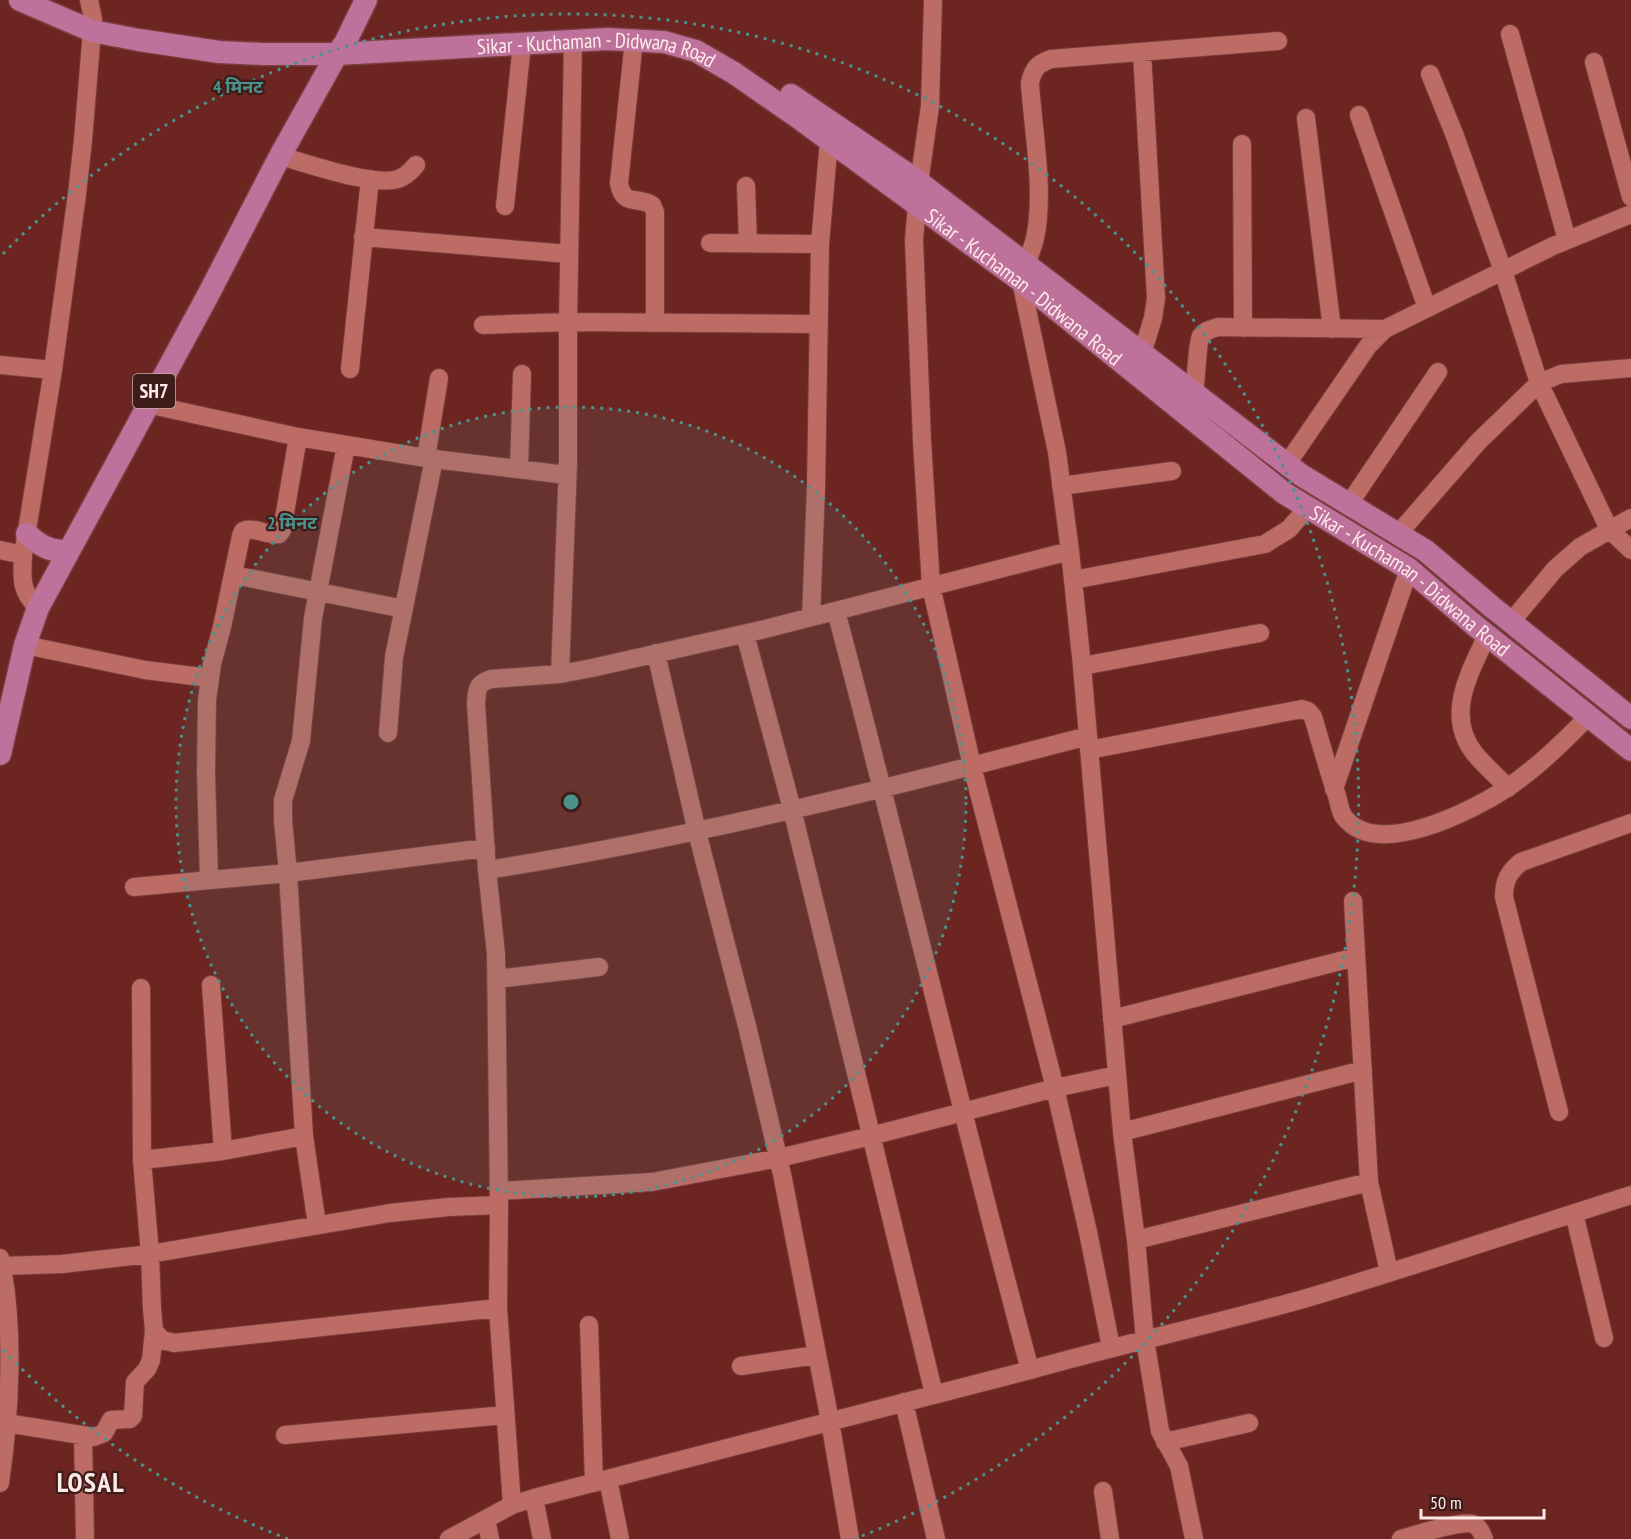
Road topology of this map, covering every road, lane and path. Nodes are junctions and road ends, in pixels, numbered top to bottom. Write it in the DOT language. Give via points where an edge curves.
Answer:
graph roads {
  1 [pos="20,0"];
  2 [pos="366,0"];
  3 [pos="933,0"];
  4 [pos="91,17"];
  5 [pos="1510,34"];
  6 [pos="573,40"];
  7 [pos="634,40"];
  8 [pos="1278,41"];
  9 [pos="522,44"];
  10 [pos="341,49"];
  11 [pos="1142,52"];
  12 [pos="1594,62"];
  13 [pos="1430,74"];
  14 [pos="1359,115"];
  15 [pos="1306,118"];
  16 [pos="829,140"];
  17 [pos="1242,144"];
  18 [pos="280,156"];
  19 [pos="416,165"];
  20 [pos="370,179"];
  21 [pos="746,186"];
  22 [pos="918,194"];
  23 [pos="1631,197"];
  24 [pos="505,206"];
  25 [pos="1631,214"];
  26 [pos="363,237"];
  27 [pos="1567,240"];
  28 [pos="710,243"];
  29 [pos="748,243"];
  30 [pos="820,244"];
  31 [pos="569,254"];
  32 [pos="1503,271"];
  33 [pos="1023,273"];
  34 [pos="1426,308"];
  35 [pos="568,322"];
  36 [pos="655,322"];
  37 [pos="817,324"];
  38 [pos="483,326"];
  39 [pos="1243,328"];
  40 [pos="1332,329"];
  41 [pos="1385,329"];
  42 [pos="1142,354"];
  43 [pos="0,365"];
  44 [pos="1631,368"];
  45 [pos="350,369"];
  46 [pos="53,370"];
  47 [pos="1438,372"];
  48 [pos="522,374"];
  49 [pos="439,378"];
  50 [pos="1539,383"];
  51 [pos="1194,394"];
  52 [pos="147,404"];
  53 [pos="298,438"];
  54 [pos="346,445"];
  55 [pos="430,458"];
  56 [pos="1287,464"];
  57 [pos="519,469"];
  58 [pos="1172,471"];
  59 [pos="567,475"];
  60 [pos="1061,486"];
  61 [pos="1348,504"];
  62 [pos="1308,507"];
  63 [pos="1631,518"];
  64 [pos="1608,529"];
  65 [pos="1398,534"];
  66 [pos="25,545"];
  67 [pos="0,550"];
  68 [pos="1631,550"];
  69 [pos="67,551"];
  70 [pos="1070,551"];
  71 [pos="1409,569"];
  72 [pos="234,575"];
  73 [pos="1073,580"];
  74 [pos="931,586"];
  75 [pos="318,592"];
  76 [pos="38,608"];
  77 [pos="404,609"];
  78 [pos="836,611"];
  79 [pos="811,617"];
  80 [pos="1511,622"];
  81 [pos="1260,633"];
  82 [pos="745,634"];
  83 [pos="1486,634"];
  84 [pos="25,645"];
  85 [pos="656,653"];
  86 [pos="1082,666"];
  87 [pos="560,674"];
  88 [pos="210,678"];
  89 [pos="1589,716"];
  90 [pos="1631,718"];
  91 [pos="388,733"];
  92 [pos="1089,743"];
  93 [pos="1631,750"];
  94 [pos="0,754"];
  95 [pos="972,766"];
  96 [pos="883,788"];
  97 [pos="1508,788"];
  98 [pos="1334,789"];
  99 [pos="792,809"];
  100 [pos="1631,823"];
  101 [pos="697,832"];
  102 [pos="486,848"];
  103 [pos="487,870"];
  104 [pos="288,873"];
  105 [pos="209,880"];
  106 [pos="134,887"];
  107 [pos="1353,901"];
  108 [pos="1356,957"];
  109 [pos="599,966"];
  110 [pos="496,979"];
  111 [pos="211,985"];
  112 [pos="141,988"];
  113 [pos="1112,1019"];
  114 [pos="1363,1070"];
  115 [pos="1117,1075"];
  116 [pos="1055,1088"];
  117 [pos="1559,1112"];
  118 [pos="963,1113"];
  119 [pos="1122,1132"];
  120 [pos="304,1137"];
  121 [pos="871,1137"];
  122 [pos="223,1151"];
  123 [pos="778,1158"];
  124 [pos="142,1160"];
  125 [pos="1369,1182"];
  126 [pos="1631,1195"];
  127 [pos="499,1198"];
  128 [pos="1574,1213"];
  129 [pos="317,1225"];
  130 [pos="1136,1240"];
  131 [pos="150,1254"];
  132 [pos="1,1262"];
  133 [pos="1389,1272"];
  134 [pos="498,1308"];
  135 [pos="589,1325"];
  136 [pos="154,1331"];
  137 [pos="1604,1338"];
  138 [pos="1145,1340"];
  139 [pos="1112,1347"];
  140 [pos="817,1355"];
  141 [pos="741,1366"];
  142 [pos="1030,1370"];
  143 [pos="934,1394"];
  144 [pos="904,1402"];
  145 [pos="4,1404"];
  146 [pos="505,1415"];
  147 [pos="830,1422"];
  148 [pos="6,1423"];
  149 [pos="1249,1423"];
  150 [pos="285,1435"];
  151 [pos="82,1436"];
  152 [pos="1165,1442"];
  153 [pos="601,1481"];
  154 [pos="0,1483"];
  155 [pos="1103,1491"];
  156 [pos="534,1498"];
  157 [pos="512,1505"];
  158 [pos="486,1519"];
  159 [pos="85,1539"];
  160 [pos="449,1539"];
  161 [pos="490,1539"];
  162 [pos="542,1539"];
  163 [pos="620,1539"];
  164 [pos="850,1539"];
  165 [pos="936,1539"];
  166 [pos="1110,1539"];
  167 [pos="1194,1539"];
  168 [pos="1401,1539"];
  169 [pos="1484,1539"];
  1 -- 4 [label="main road" via="59,16"];
  2 -- 10 [label="main road"];
  3 -- 22 [label="street" via="930,106"];
  4 -- 10 [label="main road" via="225,41"];
  4 -- 46 [label="street" via="84,140"];
  5 -- 27 [label="street"];
  6 -- 7 [label="main road, Sikar - Kuchaman - Didwana Road"];
  6 -- 9 [label="main road, Sikar - Kuchaman - Didwana Road"];
  6 -- 31 [label="street"];
  7 -- 16 [label="main road, Sikar - Kuchaman - Didwana Road" via="664,42 696,51"];
  7 -- 36 [label="street" via="619,183 624,196 647,202 655,212"];
  8 -- 11 [label="street"];
  9 -- 10 [label="main road, Sikar - Kuchaman - Didwana Road"];
  9 -- 24 [label="street"];
  10 -- 18 [label="main road, SH7"];
  10 -- 22 [label="main road, Sikar - Kuchaman - Didwana Road" via="491,31 623,25 664,29 744,64 829,120"];
  11 -- 33 [label="street" via="1051,59 1039,63 1033,71 1029,83 1038,214 1035,239"];
  11 -- 42 [label="street" via="1156,298"];
  12 -- 23 [label="street"];
  13 -- 32 [label="street"];
  14 -- 34 [label="street"];
  15 -- 40 [label="street"];
  16 -- 22 [label="main road, Sikar - Kuchaman - Didwana Road"];
  16 -- 30 [label="street"];
  17 -- 39 [label="street"];
  18 -- 20 [label="street"];
  18 -- 52 [label="main road, SH7"];
  19 -- 20 [label="street" via="398,179"];
  20 -- 26 [label="street"];
  21 -- 29 [label="street"];
  22 -- 33 [label="main road, Sikar - Kuchaman - Didwana Road"];
  22 -- 74 [label="street" via="914,240"];
  25 -- 27 [label="street"];
  26 -- 31 [label="street"];
  26 -- 45 [label="street"];
  27 -- 32 [label="street"];
  28 -- 29 [label="street"];
  29 -- 30 [label="street"];
  30 -- 37 [label="street"];
  31 -- 35 [label="street"];
  32 -- 34 [label="street"];
  32 -- 50 [label="street"];
  33 -- 42 [label="main road, Sikar - Kuchaman - Didwana Road"];
  33 -- 60 [label="street"];
  33 -- 62 [label="main road, Sikar - Kuchaman - Didwana Road" via="1284,493"];
  34 -- 41 [label="street"];
  35 -- 36 [label="street"];
  35 -- 38 [label="street"];
  35 -- 59 [label="street"];
  36 -- 37 [label="street"];
  37 -- 79 [label="street"];
  39 -- 40 [label="street"];
  39 -- 51 [label="street" via="1218,327 1202,335"];
  40 -- 41 [label="street"];
  41 -- 56 [label="street" via="1368,346"];
  42 -- 51 [label="main road, Sikar - Kuchaman - Didwana Road"];
  43 -- 46 [label="street"];
  44 -- 50 [label="street" via="1561,374"];
  46 -- 66 [label="street"];
  47 -- 61 [label="street"];
  48 -- 57 [label="street"];
  49 -- 55 [label="street"];
  50 -- 64 [label="street"];
  50 -- 65 [label="street" via="1478,442"];
  51 -- 56 [label="main road, Sikar - Kuchaman - Didwana Road"];
  52 -- 53 [label="street"];
  52 -- 69 [label="main road, SH7"];
  53 -- 54 [label="street"];
  53 -- 72 [label="street" via="282,530 273,535 243,531"];
  54 -- 55 [label="street"];
  54 -- 75 [label="street"];
  55 -- 57 [label="street"];
  55 -- 77 [label="street"];
  56 -- 61 [label="main road, Sikar - Kuchaman - Didwana Road"];
  57 -- 59 [label="street"];
  58 -- 60 [label="street"];
  59 -- 87 [label="street"];
  60 -- 70 [label="street"];
  61 -- 65 [label="main road, Sikar - Kuchaman - Didwana Road"];
  62 -- 71 [label="main road, Sikar - Kuchaman - Didwana Road"];
  62 -- 73 [label="street" via="1289,529 1265,544"];
  63 -- 64 [label="street"];
  64 -- 68 [label="street"];
  64 -- 80 [label="street" via="1555,569"];
  65 -- 80 [label="main road, Sikar - Kuchaman - Didwana Road" via="1426,551"];
  66 -- 67 [label="street"];
  66 -- 69 [label="main road"];
  66 -- 76 [label="street" via="24,588 27,598"];
  69 -- 76 [label="main road, SH7"];
  70 -- 73 [label="street"];
  70 -- 74 [label="street"];
  71 -- 83 [label="main road, Sikar - Kuchaman - Didwana Road"];
  71 -- 98 [label="street"];
  72 -- 75 [label="street"];
  72 -- 88 [label="street"];
  73 -- 86 [label="street"];
  74 -- 78 [label="street"];
  74 -- 95 [label="street"];
  75 -- 77 [label="street"];
  75 -- 104 [label="street" via="301,741 283,800"];
  76 -- 84 [label="main road, SH7"];
  77 -- 91 [label="street" via="393,668"];
  78 -- 79 [label="street"];
  78 -- 96 [label="street"];
  79 -- 82 [label="street"];
  80 -- 90 [label="main road, Sikar - Kuchaman - Didwana Road"];
  81 -- 86 [label="street"];
  82 -- 85 [label="street"];
  82 -- 99 [label="street"];
  83 -- 89 [label="main road, Sikar - Kuchaman - Didwana Road"];
  83 -- 97 [label="street" via="1459,709 1463,731 1474,752"];
  84 -- 88 [label="street" via="146,670"];
  84 -- 94 [label="main road, SH7"];
  85 -- 87 [label="street"];
  85 -- 101 [label="street"];
  86 -- 92 [label="street"];
  87 -- 102 [label="street" via="490,679 477,689"];
  88 -- 105 [label="street" via="206,772"];
  89 -- 93 [label="main road, Sikar - Kuchaman - Didwana Road"];
  89 -- 97 [label="street"];
  92 -- 95 [label="street"];
  92 -- 98 [label="street" via="1302,709 1313,717"];
  92 -- 113 [label="street"];
  95 -- 96 [label="street"];
  95 -- 116 [label="street"];
  96 -- 99 [label="street"];
  96 -- 118 [label="street"];
  97 -- 98 [label="street" via="1465,812 1404,833 1379,835 1357,829 1343,816"];
  99 -- 101 [label="street"];
  99 -- 121 [label="street"];
  100 -- 117 [label="street" via="1521,862 1504,885"];
  101 -- 103 [label="street"];
  101 -- 123 [label="street"];
  102 -- 103 [label="street"];
  102 -- 104 [label="street"];
  103 -- 110 [label="street"];
  104 -- 105 [label="street"];
  104 -- 120 [label="street"];
  105 -- 106 [label="street"];
  107 -- 108 [label="street"];
  108 -- 113 [label="street"];
  108 -- 114 [label="street"];
  109 -- 110 [label="street"];
  110 -- 127 [label="street"];
  111 -- 122 [label="street"];
  112 -- 124 [label="street"];
  113 -- 115 [label="street"];
  114 -- 119 [label="street"];
  114 -- 125 [label="street"];
  115 -- 116 [label="street"];
  115 -- 119 [label="street"];
  116 -- 118 [label="street"];
  116 -- 139 [label="street"];
  118 -- 121 [label="street"];
  118 -- 142 [label="street"];
  119 -- 130 [label="street"];
  120 -- 122 [label="street"];
  120 -- 129 [label="street"];
  121 -- 123 [label="street"];
  121 -- 143 [label="street"];
  122 -- 124 [label="street"];
  123 -- 127 [label="street" via="652,1182"];
  123 -- 140 [label="street"];
  124 -- 131 [label="street"];
  125 -- 130 [label="street"];
  125 -- 133 [label="street"];
  126 -- 128 [label="street"];
  127 -- 129 [label="street"];
  127 -- 134 [label="street"];
  128 -- 133 [label="street"];
  128 -- 137 [label="street"];
  129 -- 131 [label="street"];
  130 -- 138 [label="street"];
  131 -- 132 [label="street" via="62,1264"];
  131 -- 136 [label="street"];
  132 -- 145 [label="street" via="8,1326"];
  133 -- 138 [label="street"];
  134 -- 136 [label="street" via="174,1343 162,1340"];
  134 -- 146 [label="street"];
  135 -- 153 [label="street"];
  136 -- 151 [label="street" via="151,1360 135,1382 133,1416 126,1421 111,1420 100,1436"];
  138 -- 139 [label="street"];
  138 -- 152 [label="street" via="1157,1417"];
  139 -- 142 [label="street"];
  140 -- 141 [label="street"];
  140 -- 147 [label="street"];
  142 -- 143 [label="street"];
  143 -- 144 [label="street"];
  144 -- 147 [label="street"];
  144 -- 165 [label="street"];
  145 -- 148 [label="street"];
  146 -- 150 [label="street"];
  146 -- 157 [label="street"];
  147 -- 153 [label="street"];
  147 -- 164 [label="street"];
  148 -- 151 [label="street"];
  148 -- 154 [label="street"];
  149 -- 152 [label="street"];
  151 -- 159 [label="street"];
  152 -- 167 [label="street" via="1179,1466"];
  153 -- 156 [label="street"];
  153 -- 163 [label="street"];
  155 -- 166 [label="street"];
  156 -- 157 [label="street"];
  156 -- 162 [label="street"];
  157 -- 158 [label="street"];
  158 -- 160 [label="street"];
  158 -- 161 [label="street"];
  168 -- 169 [label="street" via="1461,1524 1473,1524"];
}
